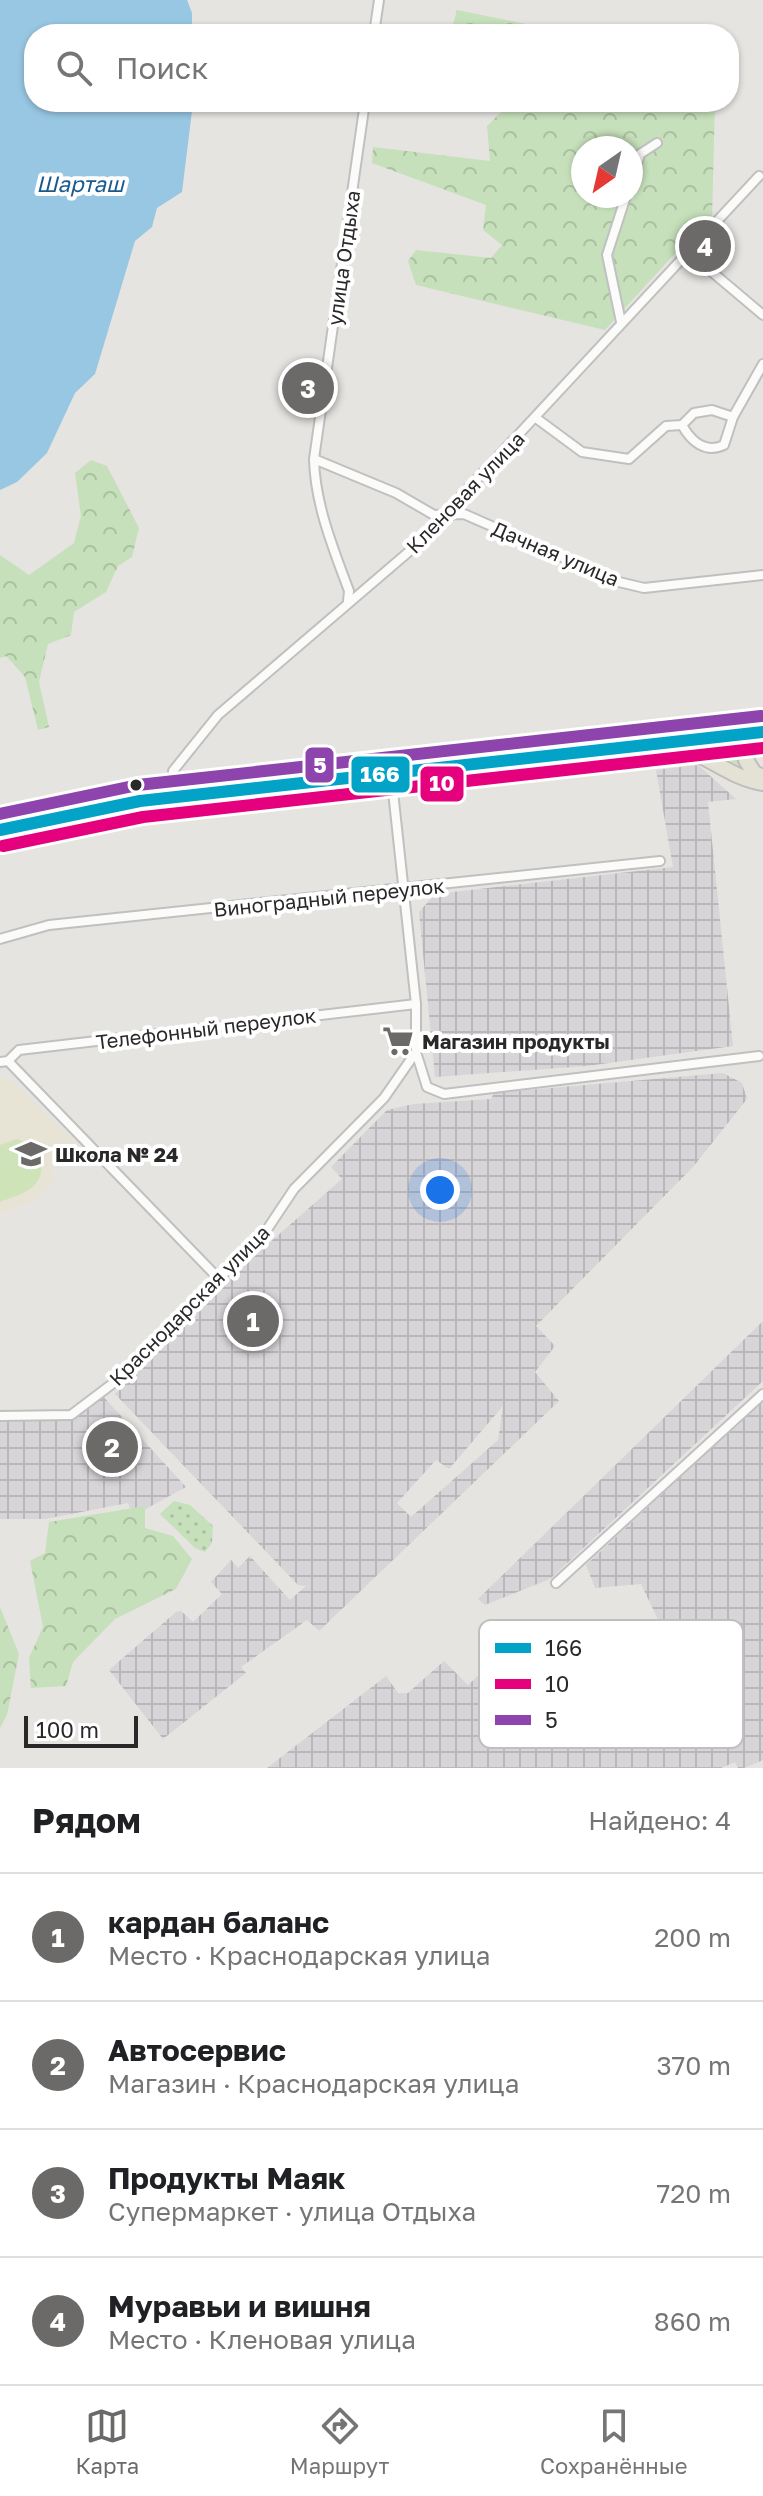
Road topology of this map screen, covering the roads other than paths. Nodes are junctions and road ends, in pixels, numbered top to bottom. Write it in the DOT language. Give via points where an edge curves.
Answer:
graph roads {
  1 [pos="379,0"];
  2 [pos="375,24"];
  3 [pos="364,112"];
  4 [pos="657,143"];
  5 [pos="643,152"];
  6 [pos="759,176"];
  7 [pos="622,208"];
  8 [pos="686,250"];
  9 [pos="763,315"];
  10 [pos="621,322"];
  11 [pos="763,364"];
  12 [pos="733,417"];
  13 [pos="536,418"];
  14 [pos="682,425"];
  15 [pos="314,459"];
  16 [pos="445,513"];
  17 [pos="763,575"];
  18 [pos="348,601"];
  19 [pos="763,725"];
  20 [pos="731,734"];
  21 [pos="763,734"];
  22 [pos="646,745"];
  23 [pos="725,772"];
  24 [pos="391,773"];
  25 [pos="763,780"];
  26 [pos="173,797"];
  27 [pos="0,830"];
  28 [pos="660,861"];
  29 [pos="402,890"];
  30 [pos="0,939"];
  31 [pos="416,1004"];
  32 [pos="416,1052"];
  33 [pos="759,1056"];
  34 [pos="4,1061"];
  35 [pos="218,1278"];
  36 [pos="763,1394"];
  37 [pos="0,1416"];
  38 [pos="556,1583"];
  1 -- 2 [label="street"];
  3 -- 15 [label="street, улица Отдыха"];
  4 -- 5 [label="street"];
  6 -- 8 [label="street, Кленовая улица"];
  7 -- 10 [label="street" via="607,255"];
  8 -- 9 [label="street"];
  8 -- 10 [label="street, Кленовая улица"];
  10 -- 13 [label="street, Кленовая улица"];
  11 -- 12 [label="street"];
  12 -- 14 [label="street" via="703,410"];
  12 -- 14 [label="street" via="728,440 717,448 702,446"];
  13 -- 14 [label="street" via="582,452 629,459 666,426"];
  13 -- 16 [label="street, Кленовая улица"];
  15 -- 16 [label="street, Дачная улица" via="434,515"];
  15 -- 18 [label="street, улица Отдыха" via="326,528"];
  16 -- 17 [label="street, Дачная улица" via="464,514 644,588"];
  16 -- 18 [label="street, Кленовая улица" via="412,549"];
  18 -- 26 [label="street, Кленовая улица" via="218,715 173,771"];
  19 -- 20 [label="main road"];
  20 -- 21 [label="main road"];
  20 -- 22 [label="main road"];
  20 -- 23 [label="main road" via="714,753"];
  21 -- 25 [label="main road" via="752,740 746,760"];
  22 -- 23 [label="main road" via="684,748"];
  22 -- 24 [label="main road"];
  23 -- 25 [label="main road"];
  24 -- 26 [label="main road"];
  24 -- 29 [label="street"];
  26 -- 27 [label="main road"];
  28 -- 29 [label="street, Виноградный переулок"];
  29 -- 30 [label="street, Виноградный переулок" via="49,925"];
  29 -- 31 [label="street"];
  31 -- 32 [label="street"];
  31 -- 34 [label="street, Телефонный переулок" via="19,1050"];
  32 -- 33 [label="street" via="427,1087 444,1094"];
  32 -- 35 [label="street, Краснодарская улица" via="384,1098 294,1189 264,1234"];
  34 -- 35 [label="street"];
  35 -- 37 [label="street, Краснодарская улица" via="120,1378 71,1415"];
  36 -- 38 [label="street"];
}
